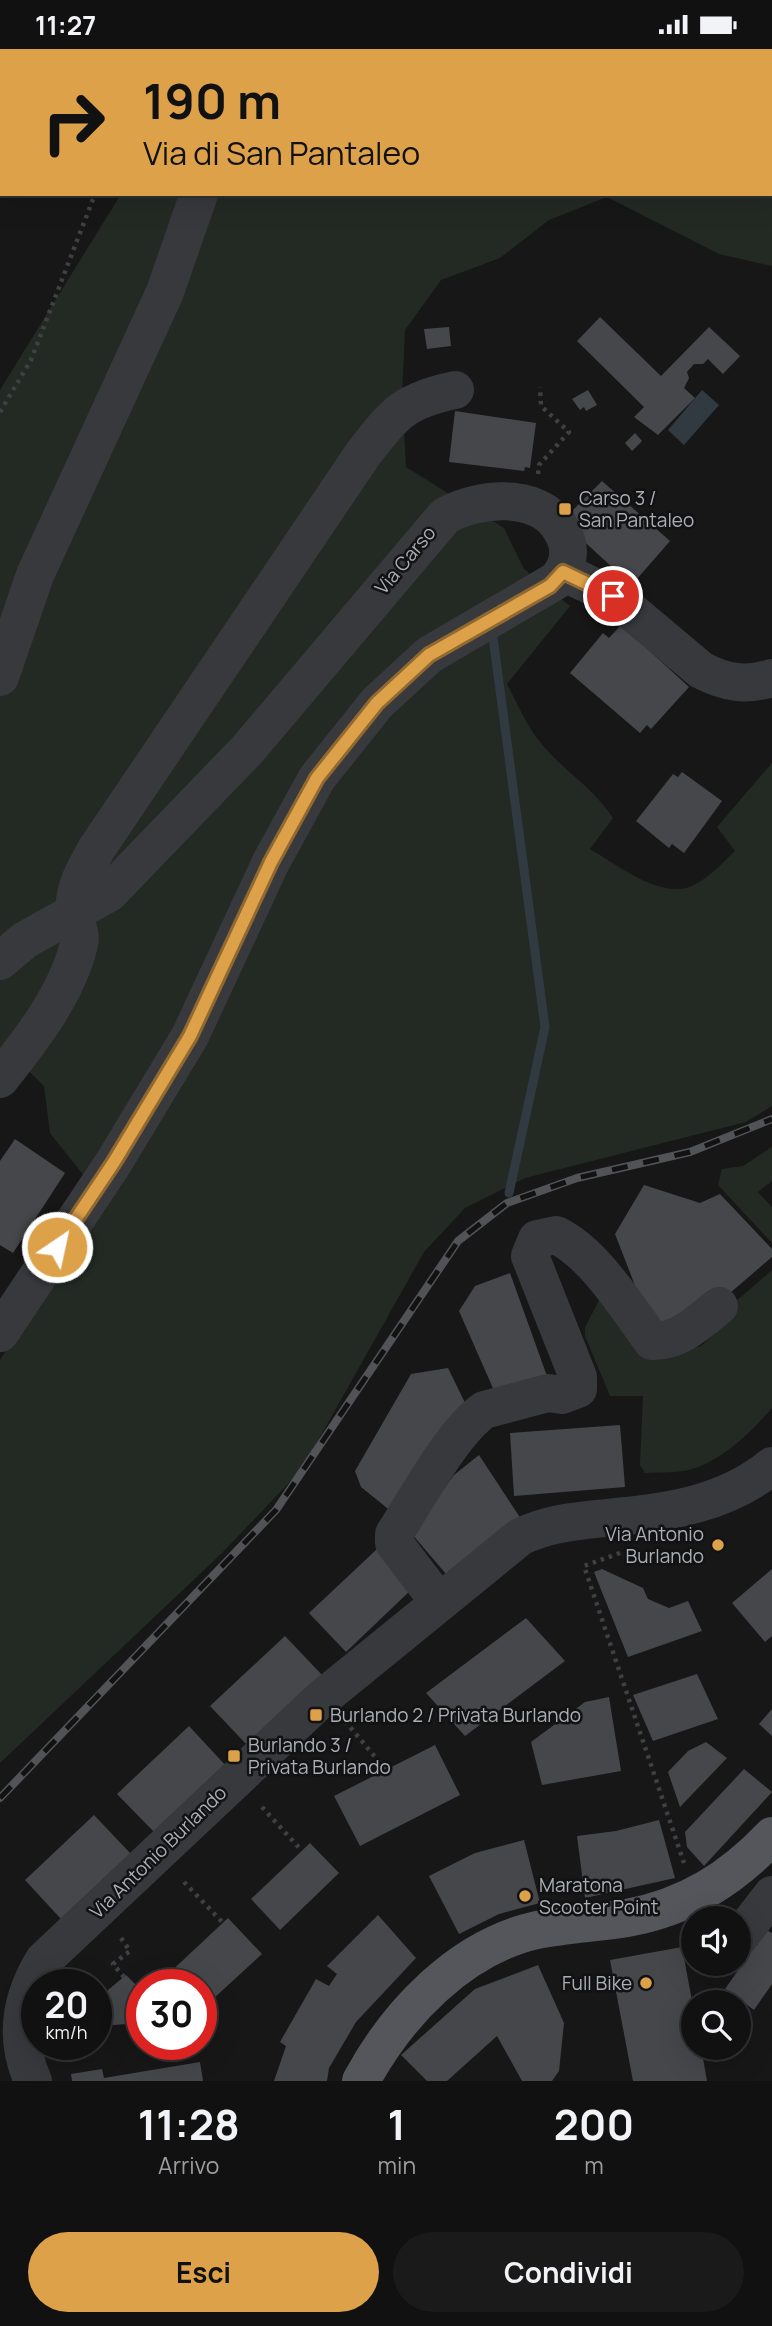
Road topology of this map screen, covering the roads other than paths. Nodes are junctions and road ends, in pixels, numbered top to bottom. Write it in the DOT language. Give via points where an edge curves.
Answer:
graph roads {
  1 [pos="198,196"];
  2 [pos="455,390"];
  3 [pos="563,572"];
  4 [pos="0,677"];
  5 [pos="772,678"];
  6 [pos="74,914"];
  7 [pos="0,961"];
  8 [pos="0,1079"];
  9 [pos="719,1306"];
  10 [pos="0,1333"];
  11 [pos="772,1466"];
  12 [pos="439,1602"];
  13 [pos="772,1836"];
  14 [pos="772,1895"];
  15 [pos="751,1922"];
  16 [pos="33,2081"];
  17 [pos="361,2081"];
  1 -- 4 [label="street" via="165,292 35,575"];
  2 -- 6 [label="street" via="419,398 389,420 363,454 97,848 77,883"];
  3 -- 5 [label="street" via="613,596 716,678 737,684"];
  3 -- 6 [label="street, Via Carso" via="569,553 564,533 538,509 517,502 486,501 444,516 248,749 109,893"];
  3 -- 10 [label="street" via="550,586 429,655 377,703 317,778 271,862 184,1047"];
  6 -- 7 [label="street, Via Carso" via="25,940"];
  6 -- 8 [label="street" via="80,942 68,972 48,1015"];
  9 -- 12 [label="street" via="685,1332 652,1341 577,1249 556,1235 537,1239 530,1256 578,1377 578,1389 562,1395 548,1393 475,1417 394,1534 394,1543"];
  11 -- 12 [label="street, Via Antonio Burlando" via="726,1495 658,1512 535,1530 506,1547"];
  12 -- 16 [label="street, Via Antonio Burlando" via="325,1696 44,1960 22,2011 23,2044"];
  13 -- 17 [label="main road" via="734,1872 695,1898 628,1917 536,1930 478,1954 430,1990 382,2042"];
  14 -- 15 [label="street"];
}
